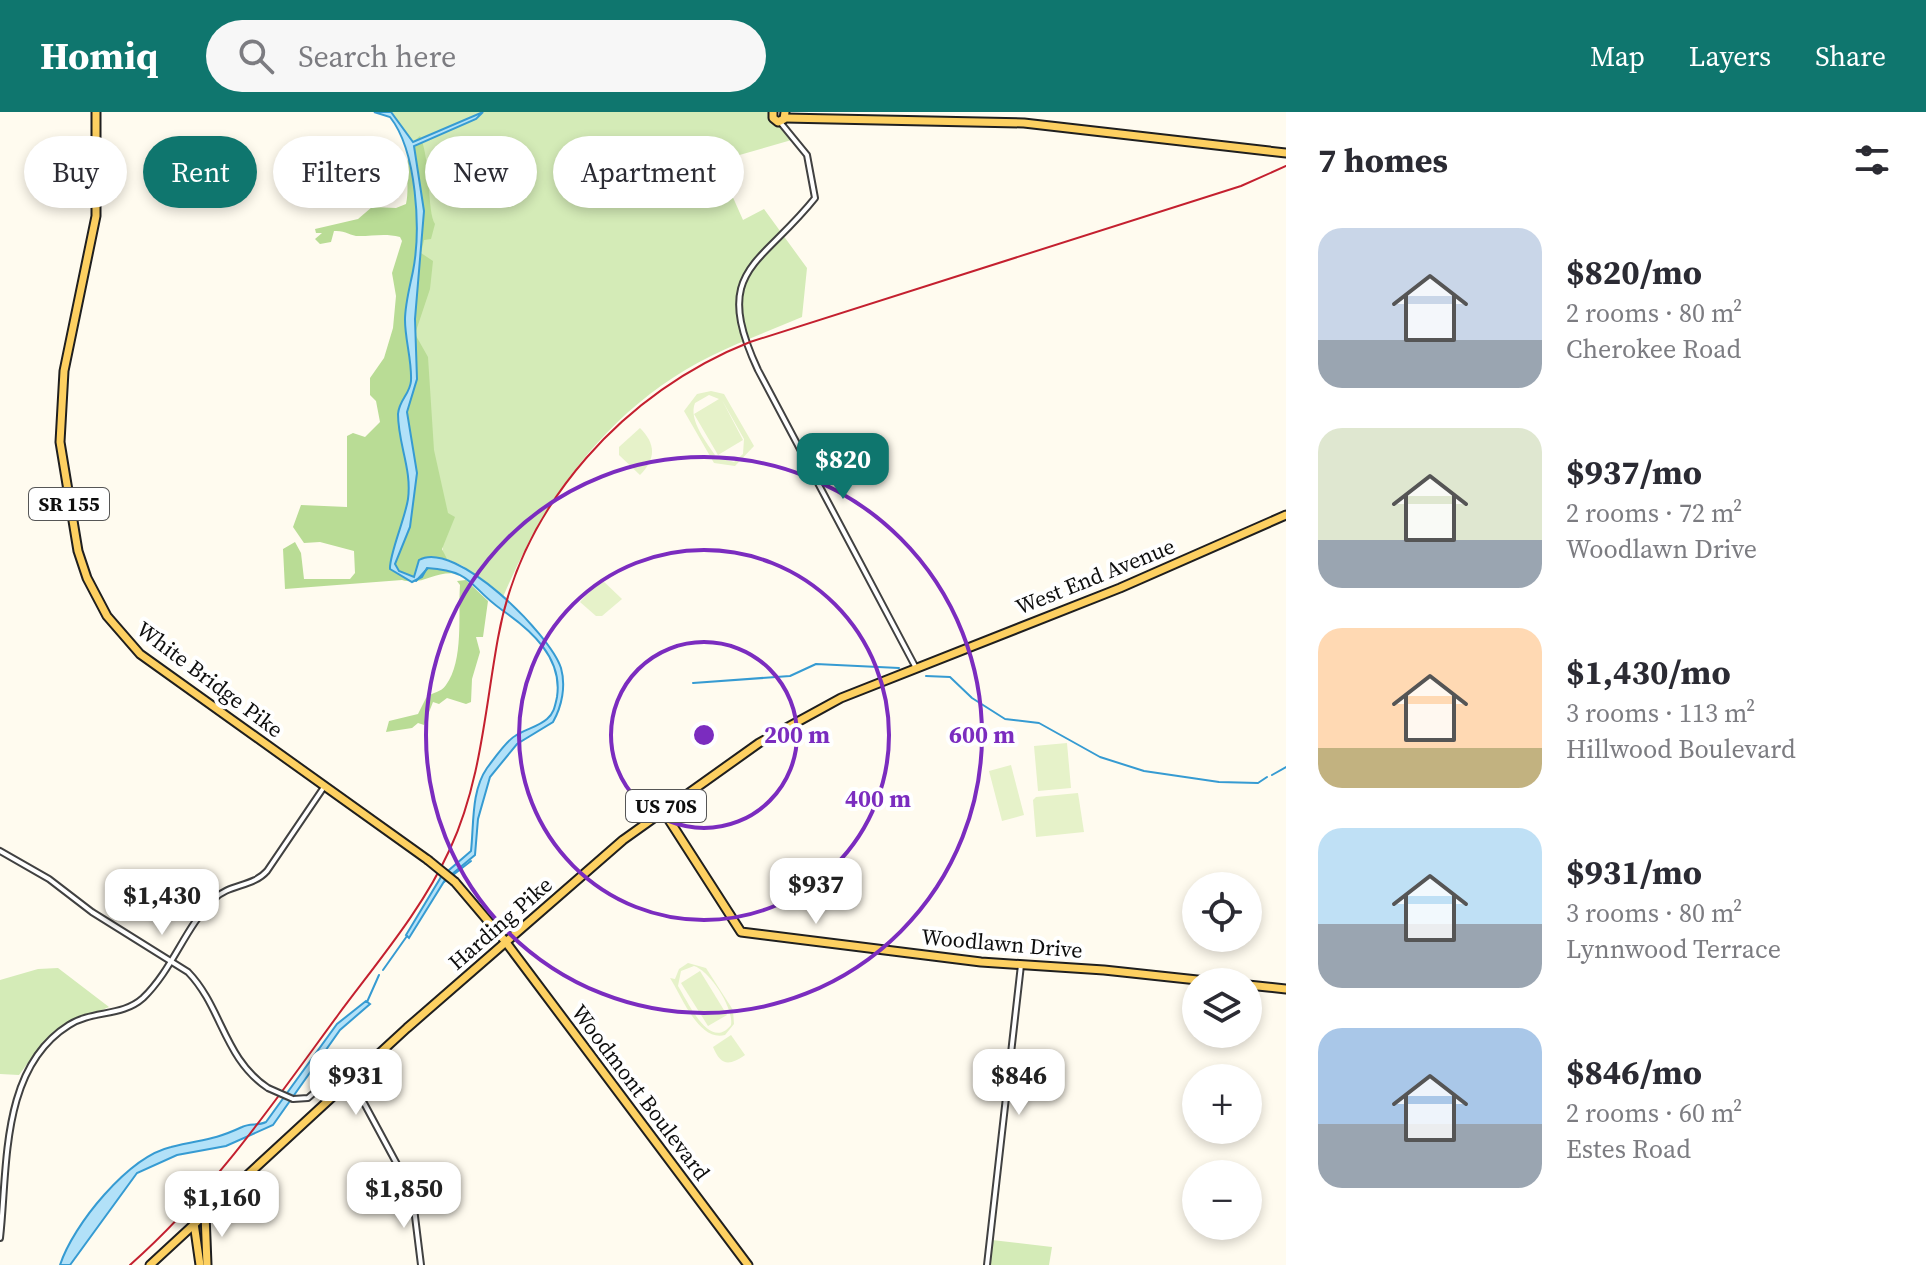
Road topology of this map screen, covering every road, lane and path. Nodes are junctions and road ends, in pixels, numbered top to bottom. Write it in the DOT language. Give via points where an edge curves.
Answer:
graph roads {
  1 [pos="96,112"];
  2 [pos="773,112"];
  3 [pos="784,118"];
  4 [pos="1286,153"];
  5 [pos="1286,515"];
  6 [pos="916,668"];
  7 [pos="324,786"];
  8 [pos="662,809"];
  9 [pos="0,851"];
  10 [pos="493,926"];
  11 [pos="523,926"];
  12 [pos="505,941"];
  13 [pos="490,954"];
  14 [pos="173,960"];
  15 [pos="1021,965"];
  16 [pos="1182,979"];
  17 [pos="1262,986"];
  18 [pos="1286,989"];
  19 [pos="351,1079"];
  20 [pos="205,1213"];
  21 [pos="194,1223"];
  22 [pos="0,1238"];
  23 [pos="203,1262"];
  24 [pos="150,1265"];
  25 [pos="421,1265"];
  26 [pos="748,1265"];
  27 [pos="987,1265"];
  1 -- 7 [label="main road, White Bridge Pike / SR 155" via="95,227 59,414 70,509 83,565 107,616 140,654"];
  2 -- 3 [label="main road" via="774,120"];
  3 -- 4 [label="main road" via="1024,123"];
  3 -- 6 [label="street" via="807,155 814,194 745,275 738,305 747,345"];
  5 -- 6 [label="main road, West End Avenue / US 70S" via="1120,588"];
  6 -- 8 [label="main road, Harding Pike / US 70S" via="811,712"];
  7 -- 10 [label="main road, White Bridge Pike / SR 155, bridge" via="428,860"];
  7 -- 14 [label="street" via="267,871 217,896"];
  8 -- 11 [label="main road, Harding Pike / US 70S"];
  8 -- 15 [label="main road, Woodlawn Drive" via="741,932"];
  9 -- 14 [label="street"];
  10 -- 11 [label="main road"];
  10 -- 12 [label="main road, White Bridge Pike / SR 155"];
  10 -- 13 [label="main road"];
  11 -- 12 [label="main road, Harding Pike / US 70S"];
  12 -- 13 [label="main road, Harding Pike / US 70S"];
  12 -- 26 [label="main road, Woodmont Boulevard"];
  13 -- 19 [label="main road, Harding Pike / US 70S"];
  14 -- 19 [label="street, bridge" via="200,984 245,1071 268,1088 293,1099 310,1097 337,1073"];
  14 -- 22 [label="street" via="141,1000 72,1022 30,1066 15,1103"];
  15 -- 16 [label="main road, Woodlawn Drive"];
  15 -- 27 [label="street"];
  17 -- 18 [label="main road"];
  19 -- 20 [label="main road, Harding Pike / US 70S"];
  19 -- 25 [label="street" via="412,1192"];
  20 -- 21 [label="main road, Harding Pike / US 70S"];
  20 -- 23 [label="main road"];
  21 -- 23 [label="main road"];
  21 -- 24 [label="main road, Harding Pike / US 70S"];
}
